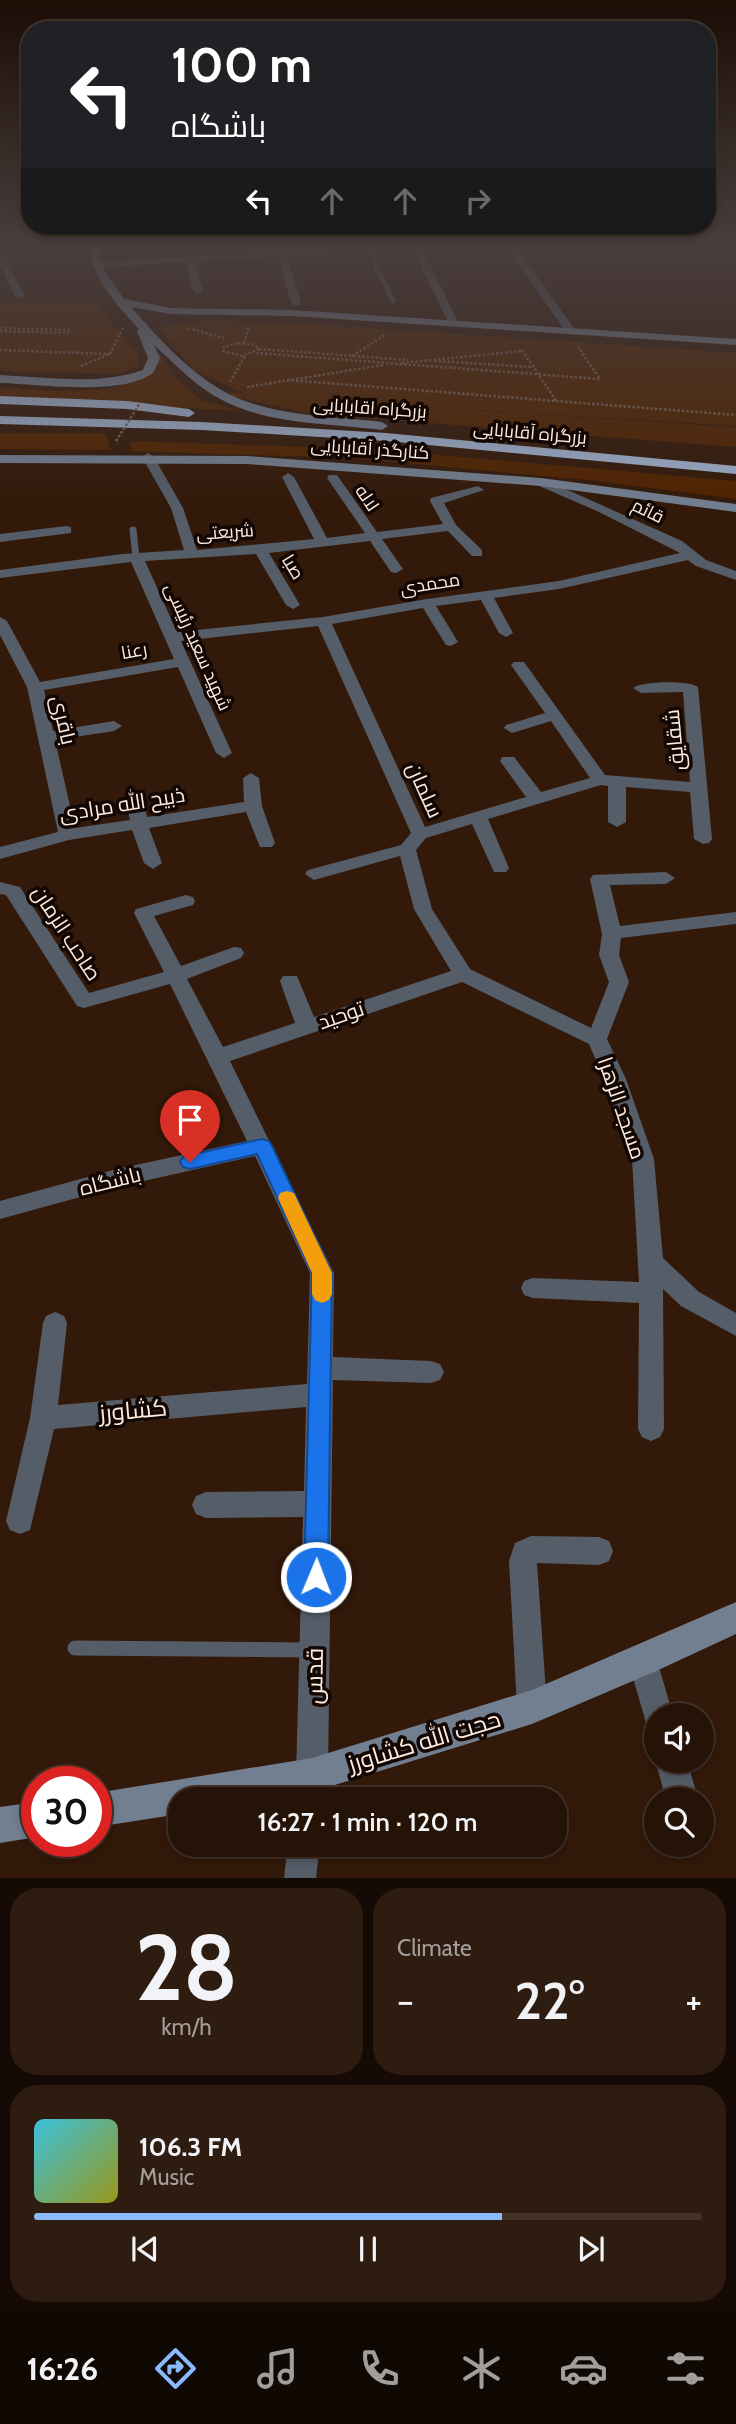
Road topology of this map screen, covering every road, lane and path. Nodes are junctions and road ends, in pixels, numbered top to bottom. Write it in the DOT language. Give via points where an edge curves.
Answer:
graph roads {
  1 [pos="121,334"];
  2 [pos="144,334"];
  3 [pos="151,334"];
  4 [pos="208,334"];
  5 [pos="219,334"];
  6 [pos="247,334"];
  7 [pos="388,334"];
  8 [pos="577,334"];
  9 [pos="605,334"];
  10 [pos="224,338"];
  11 [pos="517,339"];
  12 [pos="244,343"];
  13 [pos="576,343"];
  14 [pos="736,344"];
  15 [pos="228,345"];
  16 [pos="260,349"];
  17 [pos="0,351"];
  18 [pos="522,351"];
  19 [pos="256,353"];
  20 [pos="110,354"];
  21 [pos="245,356"];
  22 [pos="352,356"];
  23 [pos="420,361"];
  24 [pos="392,364"];
  25 [pos="531,366"];
  26 [pos="75,369"];
  27 [pos="536,374"];
  28 [pos="0,379"];
  29 [pos="287,380"];
  30 [pos="227,386"];
  31 [pos="242,387"];
  32 [pos="0,400"];
  33 [pos="557,402"];
  34 [pos="140,403"];
  35 [pos="0,408"];
  36 [pos="189,413"];
  37 [pos="736,415"];
  38 [pos="0,419"];
  39 [pos="382,426"];
  40 [pos="0,428"];
  41 [pos="321,433"];
  42 [pos="116,441"];
  43 [pos="148,457"];
  44 [pos="736,457"];
  45 [pos="0,459"];
  46 [pos="736,470"];
  47 [pos="288,477"];
  48 [pos="333,478"];
  49 [pos="541,482"];
  50 [pos="478,490"];
  51 [pos="736,508"];
  52 [pos="452,527"];
  53 [pos="66,530"];
  54 [pos="133,530"];
  55 [pos="0,538"];
  56 [pos="373,538"];
  57 [pos="323,543"];
  58 [pos="260,550"];
  59 [pos="477,553"];
  60 [pos="192,554"];
  61 [pos="691,555"];
  62 [pos="136,557"];
  63 [pos="396,569"];
  64 [pos="0,574"];
  65 [pos="736,576"];
  66 [pos="485,595"];
  67 [pos="426,603"];
  68 [pos="293,605"];
  69 [pos="0,621"];
  70 [pos="323,621"];
  71 [pos="506,633"];
  72 [pos="172,637"];
  73 [pos="451,642"];
  74 [pos="183,662"];
  75 [pos="519,664"];
  76 [pos="35,687"];
  77 [pos="641,688"];
  78 [pos="554,715"];
  79 [pos="114,726"];
  80 [pos="512,728"];
  81 [pos="46,737"];
  82 [pos="224,753"];
  83 [pos="508,761"];
  84 [pos="251,778"];
  85 [pos="608,780"];
  86 [pos="699,788"];
  87 [pos="537,799"];
  88 [pos="135,802"];
  89 [pos="253,806"];
  90 [pos="478,817"];
  91 [pos="617,822"];
  92 [pos="139,824"];
  93 [pos="420,834"];
  94 [pos="68,835"];
  95 [pos="703,839"];
  96 [pos="266,843"];
  97 [pos="407,849"];
  98 [pos="0,853"];
  99 [pos="153,863"];
  100 [pos="500,868"];
  101 [pos="314,874"];
  102 [pos="666,878"];
  103 [pos="0,888"];
  104 [pos="186,901"];
  105 [pos="736,918"];
  106 [pos="612,934"];
  107 [pos="234,953"];
  108 [pos="463,974"];
  109 [pos="177,975"];
  110 [pos="290,981"];
  111 [pos="307,1027"];
  112 [pos="597,1039"];
  113 [pos="218,1057"];
  114 [pos="262,1146"];
  115 [pos="0,1210"];
  116 [pos="651,1262"];
  117 [pos="533,1287"];
  118 [pos="651,1293"];
  119 [pos="55,1323"];
  120 [pos="736,1325"];
  121 [pos="431,1372"];
  122 [pos="320,1381"];
  123 [pos="43,1418"];
  124 [pos="652,1429"];
  125 [pos="317,1504"];
  126 [pos="206,1505"];
  127 [pos="20,1521"];
  128 [pos="598,1551"];
  129 [pos="736,1618"];
  130 [pos="75,1648"];
  131 [pos="315,1650"];
  132 [pos="643,1661"];
  133 [pos="655,1703"];
  134 [pos="532,1707"];
  135 [pos="311,1787"];
  136 [pos="168,1802"];
  137 [pos="112,1808"];
  138 [pos="21,1822"];
  139 [pos="0,1825"];
  140 [pos="302,1857"];
  141 [pos="300,1878"];
  1 -- 20 [label="path"];
  2 -- 28 [label="street" via="154,358 148,372 134,378 110,383"];
  3 -- 39 [label="street" via="196,379 227,398 296,415"];
  4 -- 10 [label="path"];
  5 -- 10 [label="path"];
  6 -- 12 [label="path"];
  7 -- 22 [label="path"];
  8 -- 14 [label="street"];
  9 -- 14 [label="street"];
  10 -- 15 [label="path"];
  11 -- 18 [label="path"];
  12 -- 15 [label="path"];
  12 -- 16 [label="path"];
  13 -- 27 [label="path" via="600,379"];
  15 -- 21 [label="path" via="225,353"];
  16 -- 19 [label="path"];
  16 -- 22 [label="path"];
  17 -- 20 [label="path"];
  18 -- 23 [label="path"];
  18 -- 25 [label="path"];
  19 -- 21 [label="path"];
  19 -- 24 [label="path"];
  20 -- 26 [label="path"];
  21 -- 30 [label="path"];
  22 -- 23 [label="path"];
  23 -- 24 [label="path"];
  23 -- 25 [label="path"];
  24 -- 27 [label="path"];
  24 -- 29 [label="path"];
  25 -- 27 [label="path"];
  27 -- 33 [label="path"];
  29 -- 31 [label="path"];
  29 -- 33 [label="path"];
  32 -- 36 [label="highway" via="127,405"];
  33 -- 37 [label="path"];
  34 -- 42 [label="path, bridge"];
  35 -- 36 [label="highway, بزرگراه اقابابایی"];
  36 -- 39 [label="highway, بزرگراه اقابابایی"];
  38 -- 41 [label="highway, بزرگراه اقابابایی"];
  39 -- 44 [label="highway, بزرگراه اقابابایی"];
  40 -- 41 [label="highway"];
  41 -- 46 [label="highway, بزرگراه آقابابایی"];
  43 -- 45 [label="street, کنارگذر آقابابایی"];
  43 -- 49 [label="street, کنارگذر آقابابایی"];
  43 -- 60 [label="street" via="177,508"];
  47 -- 57 [label="street"];
  48 -- 56 [label="street, لاله"];
  49 -- 51 [label="street, کنارگذر آقابابایی"];
  49 -- 61 [label="street, قائم" via="677,544"];
  50 -- 52 [label="street" via="436,501"];
  52 -- 56 [label="street, شریعتی"];
  52 -- 59 [label="street"];
  53 -- 55 [label="street"];
  54 -- 62 [label="lane"];
  56 -- 57 [label="street, شریعتی"];
  56 -- 63 [label="street, لاله"];
  57 -- 58 [label="street, شریعتی"];
  58 -- 60 [label="street, شریعتی"];
  58 -- 68 [label="street, صبا"];
  60 -- 62 [label="street, شریعتی"];
  61 -- 65 [label="street, قائم"];
  61 -- 66 [label="street, محمدی" via="559,585"];
  62 -- 64 [label="street, شریعتی"];
  62 -- 72 [label="street, شهید سعید رئیسی"];
  66 -- 67 [label="street, محمدی"];
  66 -- 71 [label="street"];
  67 -- 70 [label="street, محمدی"];
  67 -- 73 [label="street"];
  69 -- 76 [label="street, باقری"];
  70 -- 72 [label="street, محمدی"];
  70 -- 93 [label="street, سلمان"];
  72 -- 74 [label="street, شهید سعید رئیسی"];
  74 -- 76 [label="street, رعنا"];
  74 -- 82 [label="street, شهید سعید رئیسی"];
  75 -- 78 [label="street"];
  76 -- 81 [label="street, باقری"];
  77 -- 86 [label="street, شقایق" via="690,687"];
  78 -- 80 [label="street"];
  78 -- 85 [label="street"];
  79 -- 81 [label="street"];
  81 -- 94 [label="street, باقری"];
  83 -- 87 [label="street"];
  84 -- 89 [label="street"];
  85 -- 86 [label="street"];
  85 -- 87 [label="street"];
  85 -- 91 [label="street"];
  86 -- 95 [label="street, شقایق"];
  87 -- 90 [label="street"];
  88 -- 92 [label="street"];
  89 -- 92 [label="street, ذبیح الله مرادی"];
  89 -- 96 [label="street"];
  90 -- 93 [label="street"];
  90 -- 100 [label="street"];
  92 -- 94 [label="street, ذبیح الله مرادی"];
  92 -- 99 [label="street"];
  93 -- 97 [label="street, سلمان"];
  94 -- 98 [label="street, ذبیح الله مرادی"];
  97 -- 101 [label="street"];
  97 -- 108 [label="street" via="423,909"];
  102 -- 106 [label="street" via="599,879"];
  103 -- 109 [label="street, صاحب الزمان" via="13,891 84,1001"];
  104 -- 109 [label="street" via="143,913"];
  105 -- 106 [label="street"];
  106 -- 112 [label="street" via="609,955 620,982"];
  107 -- 109 [label="street"];
  108 -- 111 [label="street, توحید"];
  108 -- 112 [label="street, مسجد الزهرا"];
  109 -- 113 [label="street"];
  110 -- 111 [label="street"];
  111 -- 113 [label="street, توحید"];
  112 -- 116 [label="street, مسجد الزهرا" via="643,1159"];
  113 -- 114 [label="street"];
  114 -- 115 [label="street, باشگاه"];
  114 -- 122 [label="street, قدس" via="322,1273"];
  116 -- 118 [label="street, مسجد الزهرا"];
  116 -- 120 [label="street" via="690,1299"];
  117 -- 118 [label="street"];
  118 -- 124 [label="street, مسجد الزهرا"];
  119 -- 123 [label="street"];
  121 -- 122 [label="street, کشاورز"];
  122 -- 123 [label="street, کشاورز"];
  122 -- 125 [label="street, قدس"];
  123 -- 127 [label="street"];
  125 -- 126 [label="street"];
  125 -- 131 [label="street, قدس"];
  128 -- 134 [label="street" via="531,1549 525,1553"];
  129 -- 132 [label="street, حجت الله کشاورز"];
  130 -- 131 [label="lane"];
  131 -- 135 [label="street, قدس"];
  132 -- 133 [label="street"];
  132 -- 134 [label="street, حجت الله کشاورز"];
  134 -- 135 [label="street, حجت الله کشاورز"];
  136 -- 137 [label="street, حجت الله کشاورز"];
  138 -- 139 [label="street"];
  140 -- 141 [label="street"];
}
